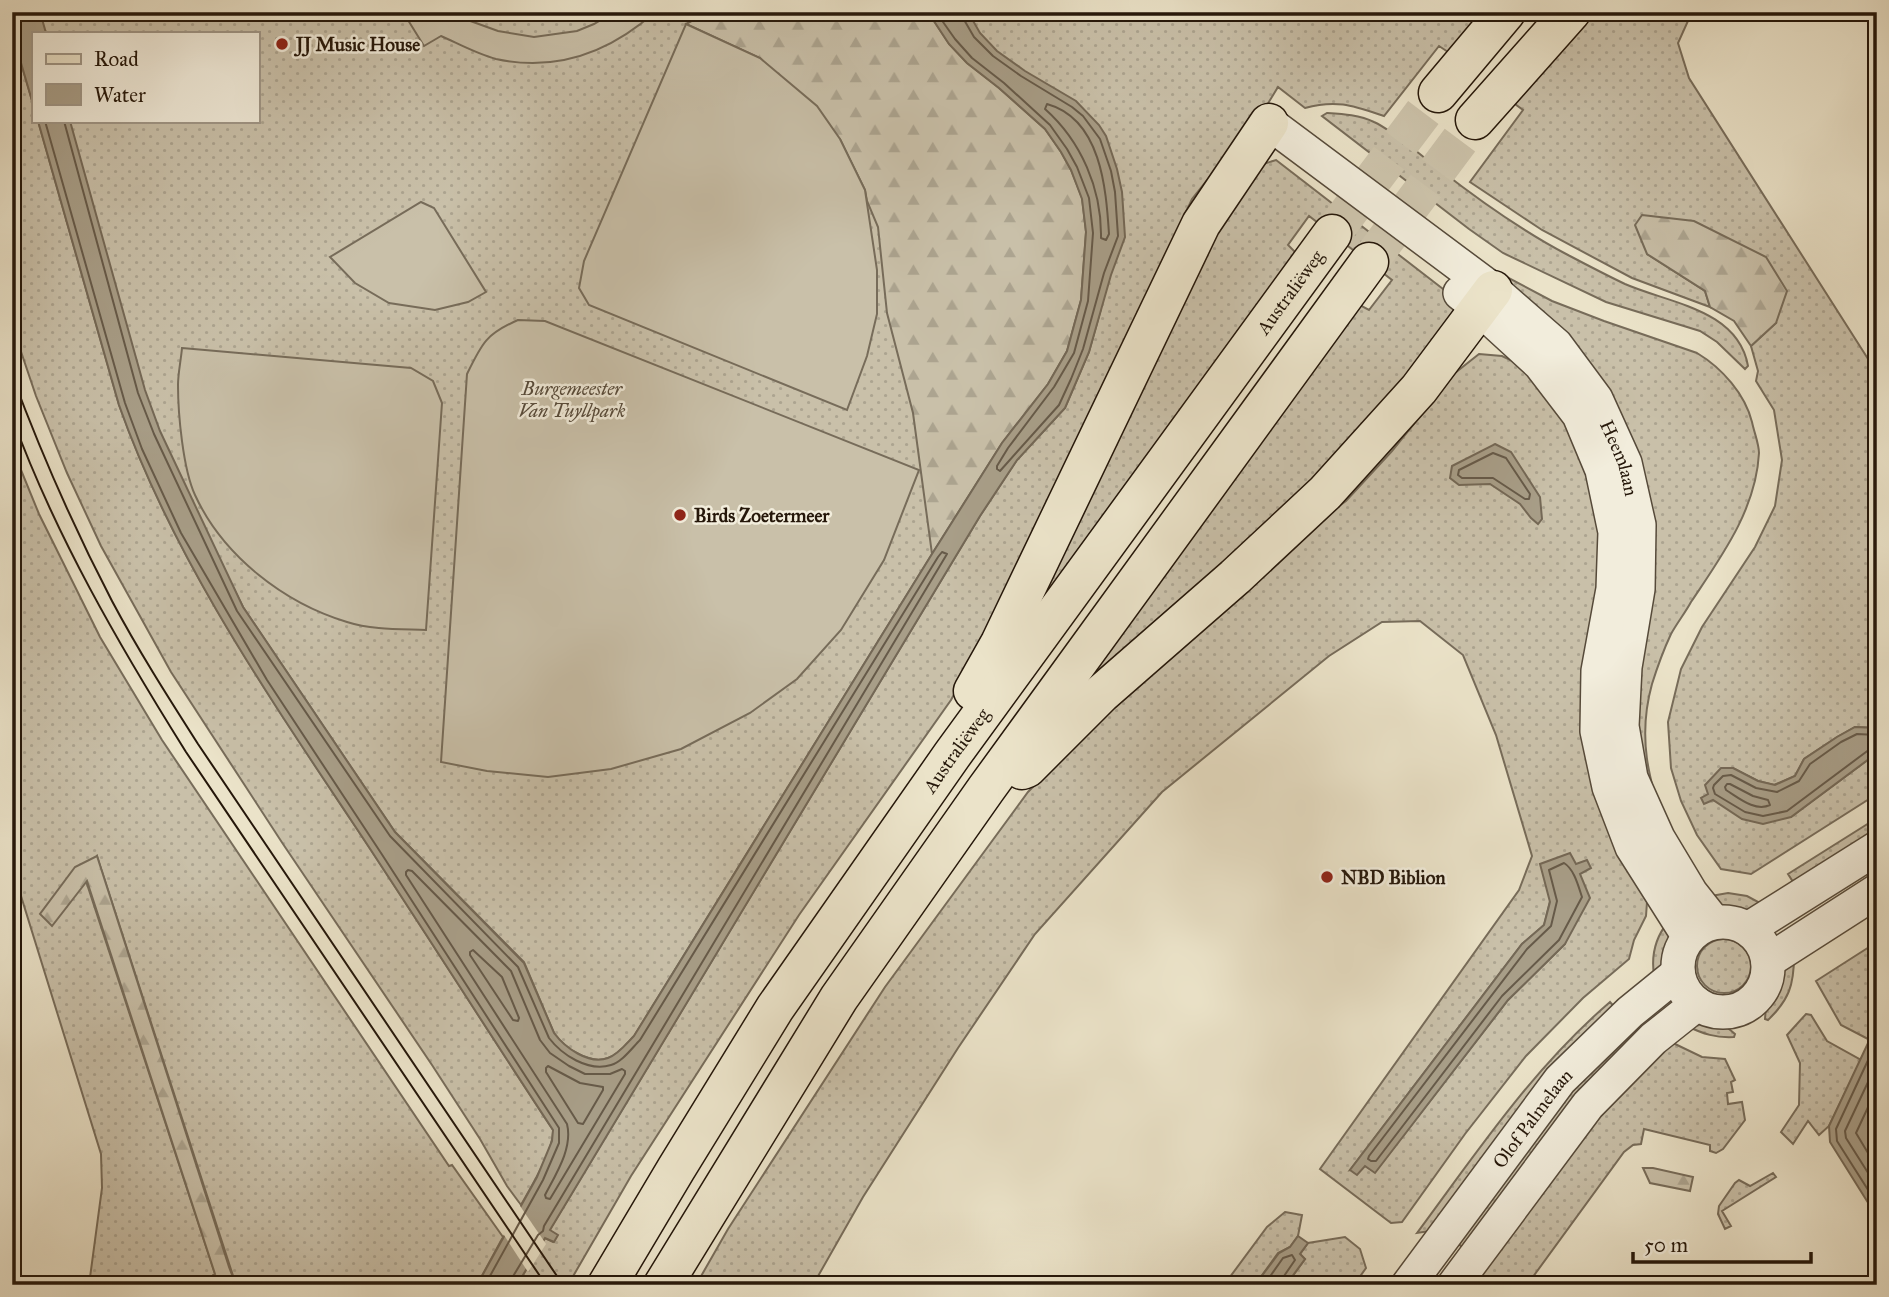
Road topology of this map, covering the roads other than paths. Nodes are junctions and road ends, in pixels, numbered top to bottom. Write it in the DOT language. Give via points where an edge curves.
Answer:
graph roads {
  1 [pos="1506,12"];
  2 [pos="1571,12"];
  3 [pos="1438,93"];
  4 [pos="1475,121"];
  5 [pos="1265,129"];
  6 [pos="1332,234"];
  7 [pos="1369,262"];
  8 [pos="1486,299"];
  9 [pos="952,755"];
  10 [pos="986,789"];
  11 [pos="1877,848"];
  12 [pos="1877,891"];
  13 [pos="1702,929"];
  14 [pos="1748,929"];
  15 [pos="1768,961"];
  16 [pos="1678,973"];
  17 [pos="1697,1004"];
  18 [pos="607,1285"];
  19 [pos="663,1285"];
  20 [pos="1408,1285"];
  21 [pos="1454,1285"];
  1 -- 3 [label="main road"];
  2 -- 4 [label="main road"];
  5 -- 8 [label="street, Heemlaan"];
  5 -- 9 [label="main road" via="1201,224 1000,643 965,704"];
  6 -- 9 [label="main road, Australiëweg"];
  7 -- 10 [label="main road"];
  8 -- 10 [label="main road" via="1419,389 1309,508 1101,694 1027,768"];
  8 -- 13 [label="street, Heemlaan" via="1579,415 1602,470 1615,532 1613,589 1598,671 1597,731 1609,787 1632,847"];
  9 -- 18 [label="main road, Australiëweg" via="775,1007"];
  10 -- 19 [label="main road" via="839,999"];
  11 -- 14 [label="street"];
  12 -- 15 [label="street"];
  13 -- 14 [label="street" via="1726,921"];
  13 -- 16 [label="street" via="1680,953"];
  14 -- 15 [label="street" via="1762,943"];
  15 -- 17 [label="street" via="1767,981 1757,998 1741,1009 1710,1011"];
  16 -- 17 [label="street" via="1684,990"];
  16 -- 20 [label="street, Olof Palmelaan" via="1560,1080"];
  17 -- 21 [label="street, Olof Palmelaan" via="1588,1105"];
}
